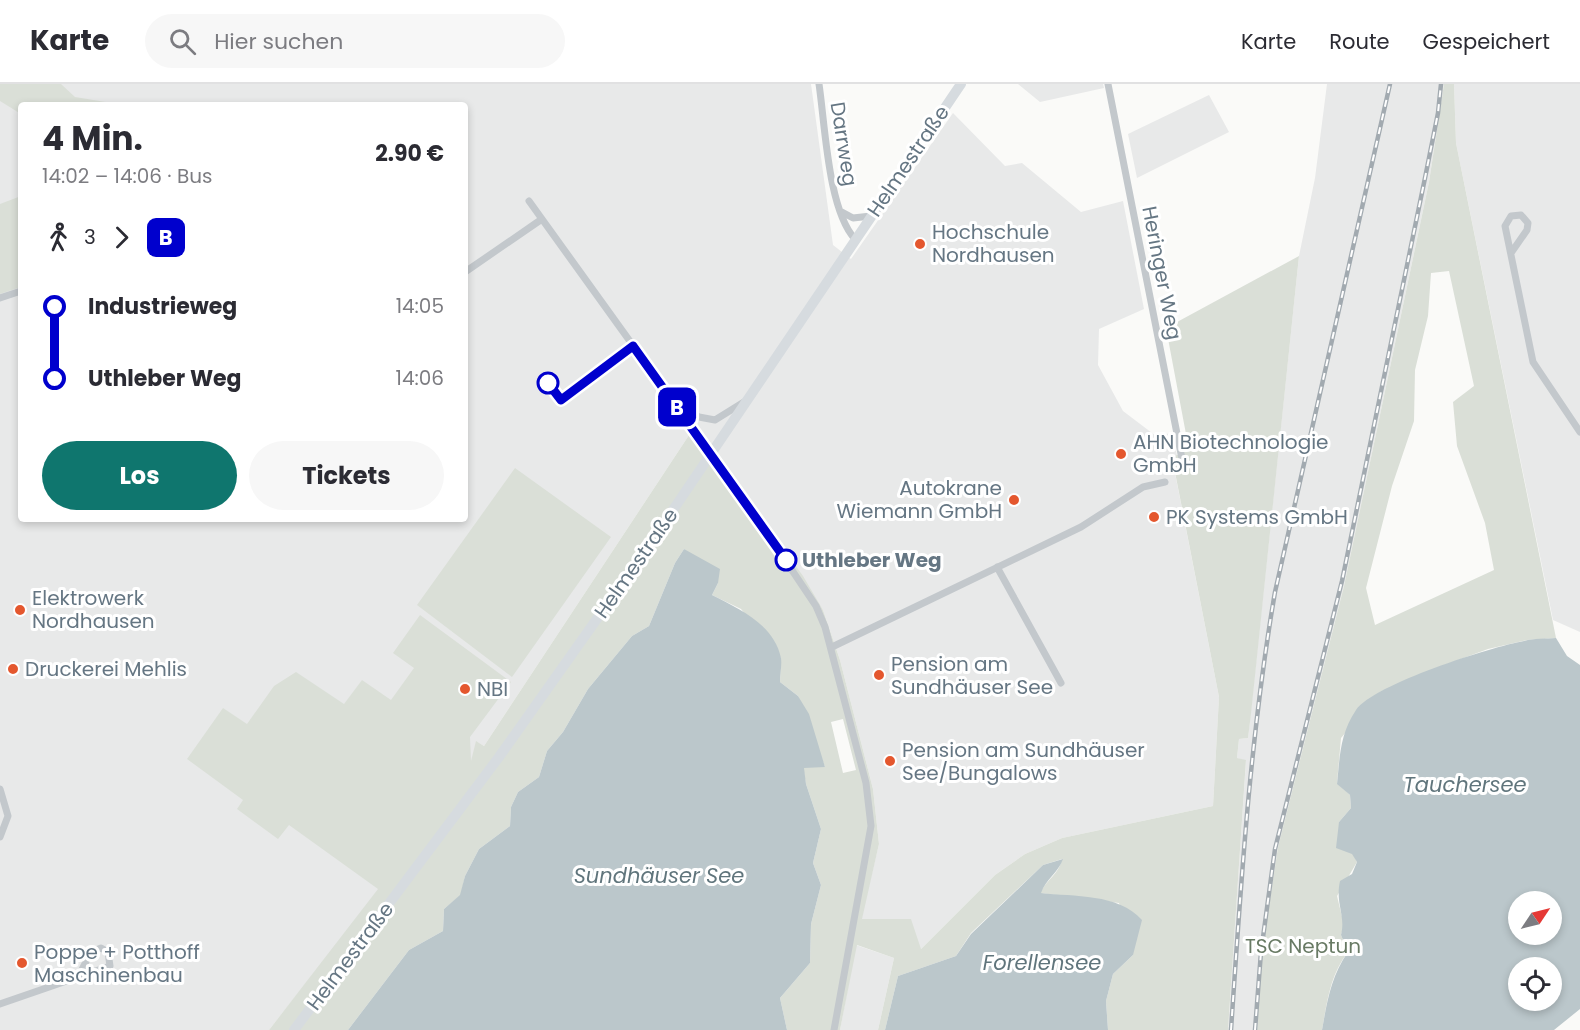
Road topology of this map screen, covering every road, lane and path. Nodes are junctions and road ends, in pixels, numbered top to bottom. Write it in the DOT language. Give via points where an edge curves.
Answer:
graph roads {
  1 [pos="819,84"];
  2 [pos="961,84"];
  3 [pos="1108,84"];
  4 [pos="529,201"];
  5 [pos="839,209"];
  6 [pos="871,216"];
  7 [pos="542,219"];
  8 [pos="855,239"];
  9 [pos="1511,253"];
  10 [pos="468,270"];
  11 [pos="18,292"];
  12 [pos="0,298"];
  13 [pos="746,400"];
  14 [pos="676,406"];
  15 [pos="1580,432"];
  16 [pos="711,454"];
  17 [pos="1184,469"];
  18 [pos="1165,482"];
  19 [pos="997,567"];
  20 [pos="832,647"];
  21 [pos="1061,683"];
  22 [pos="0,789"];
  23 [pos="0,837"];
  24 [pos="78,976"];
  25 [pos="0,1004"];
  26 [pos="294,1030"];
  27 [pos="834,1030"];
  1 -- 5 [label="street, Darrweg"];
  2 -- 6 [label="main road, Helmestraße"];
  3 -- 17 [label="street, Heringer Weg"];
  4 -- 7 [label="street"];
  5 -- 6 [label="street, Darrweg" via="853,218"];
  5 -- 8 [label="street, Darrweg"];
  6 -- 8 [label="main road, Helmestraße"];
  7 -- 10 [label="street"];
  7 -- 14 [label="street"];
  8 -- 13 [label="main road, Helmestraße"];
  9 -- 9 [label="street" via="1527,230 1528,223 1521,215 1511,216 1506,222"];
  9 -- 15 [label="street" via="1533,362"];
  11 -- 12 [label="street"];
  13 -- 14 [label="street" via="715,420"];
  13 -- 16 [label="main road, Helmestraße"];
  14 -- 16 [label="street"];
  16 -- 20 [label="street" via="816,606"];
  16 -- 26 [label="main road, Helmestraße" via="499,757"];
  18 -- 19 [label="street" via="1143,487 1081,527"];
  19 -- 20 [label="street"];
  19 -- 21 [label="street"];
  20 -- 27 [label="street" via="866,783 871,826"];
  22 -- 23 [label="street" via="8,816"];
  24 -- 24 [label="street" via="110,966 108,952 101,948 91,952"];
  24 -- 25 [label="street"];
}
